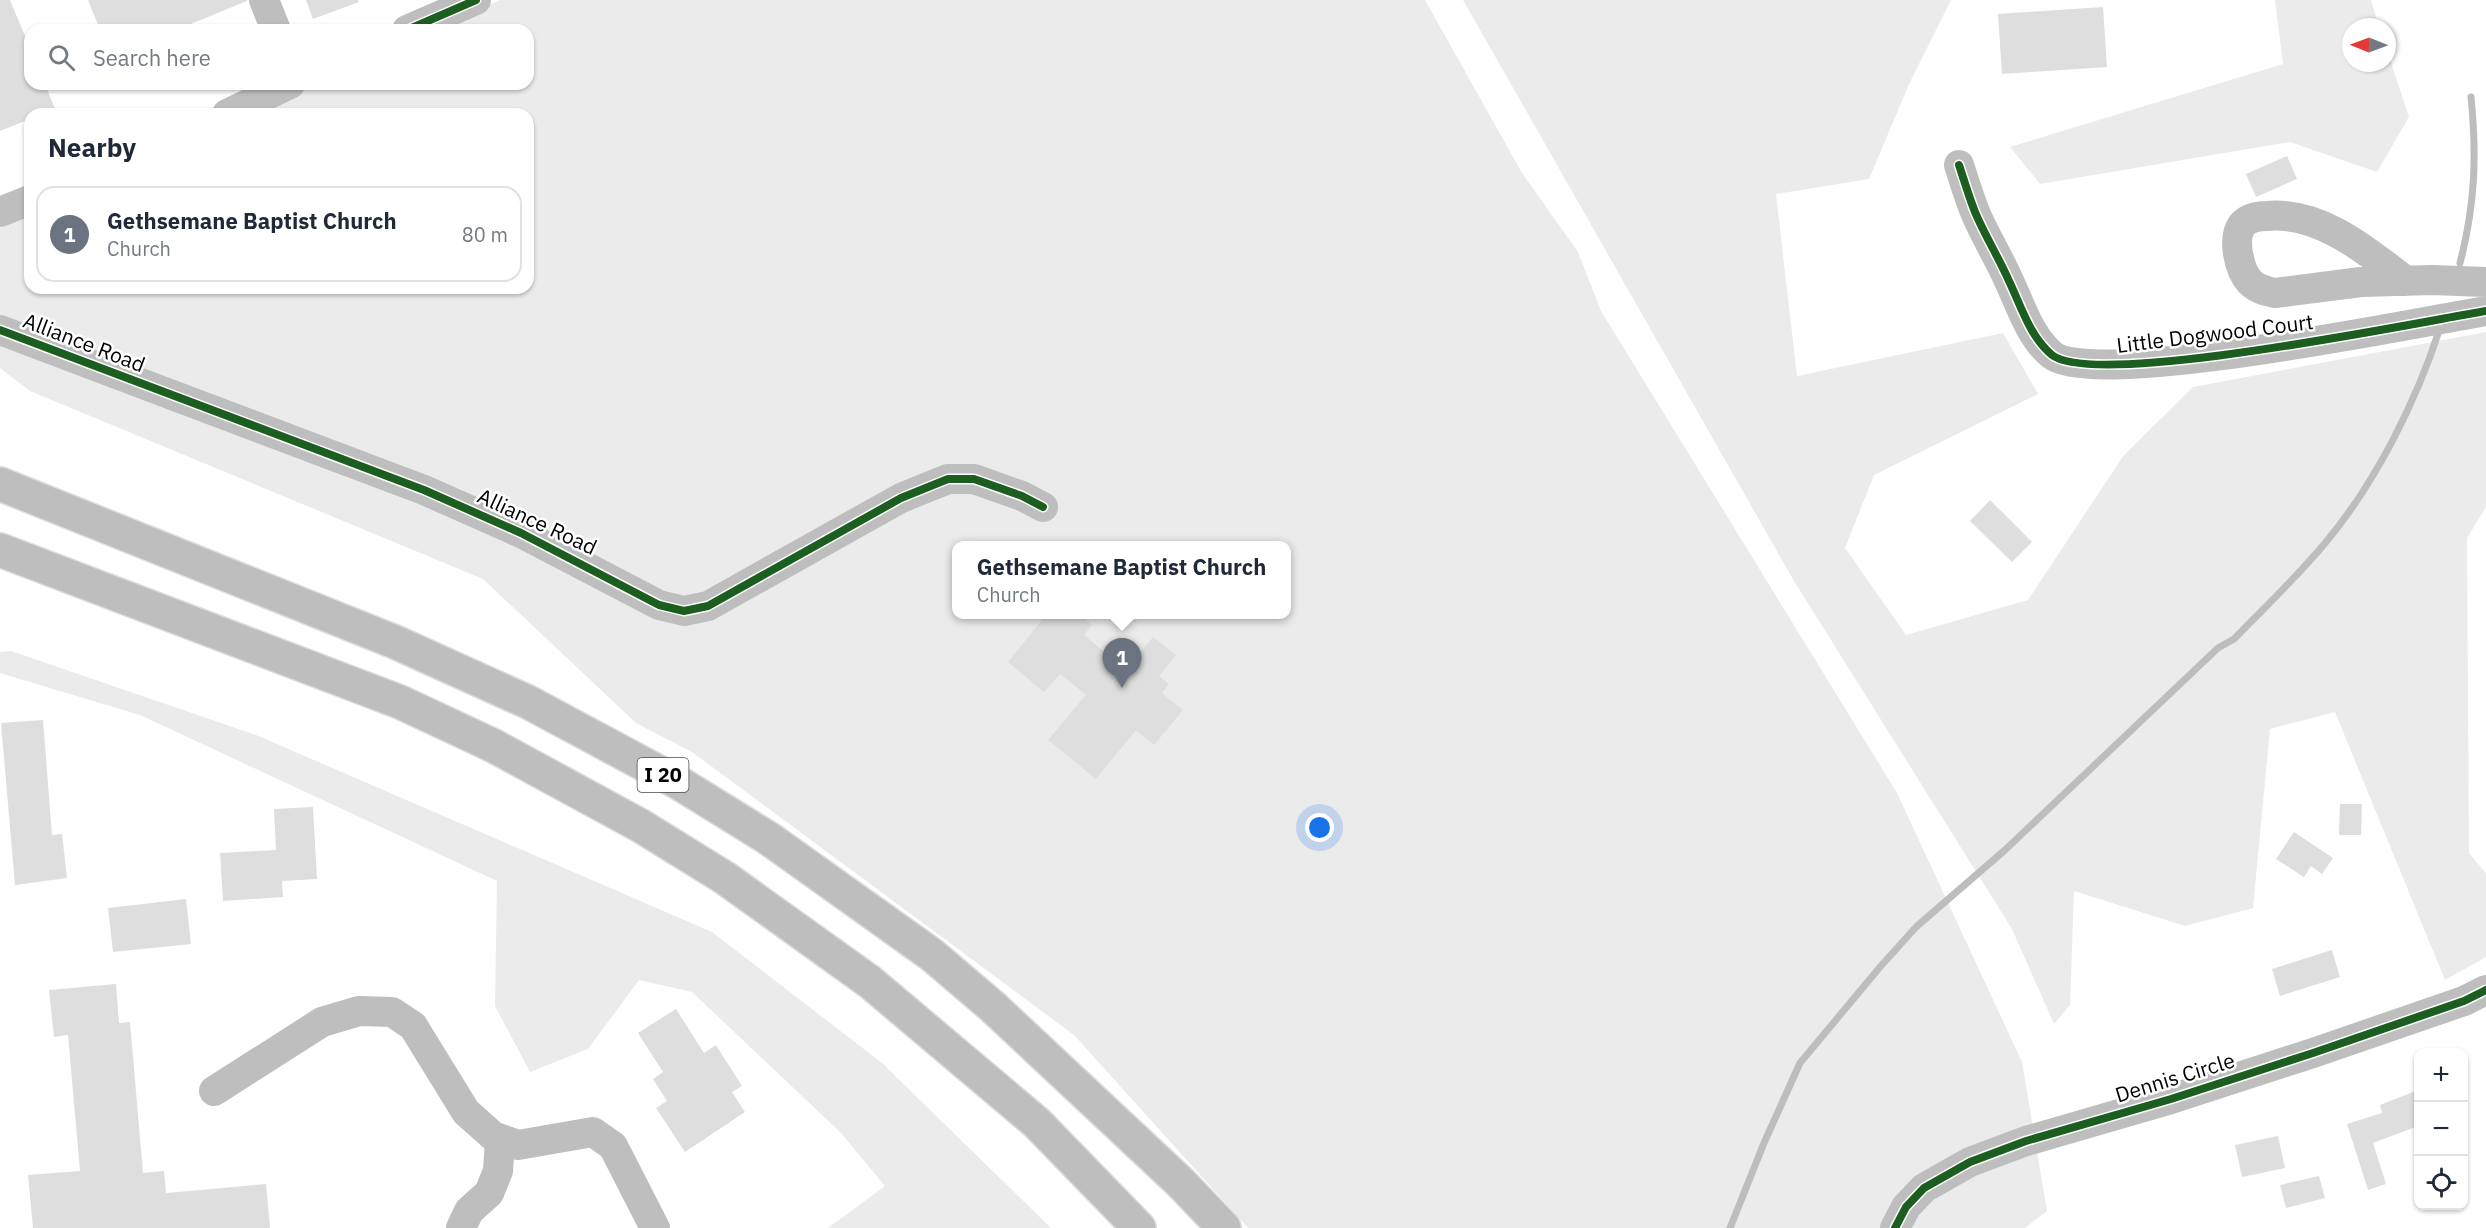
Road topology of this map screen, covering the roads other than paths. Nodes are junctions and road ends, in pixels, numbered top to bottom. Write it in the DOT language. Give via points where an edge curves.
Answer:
graph roads {
  1 [pos="476,0"];
  2 [pos="444,6"];
  3 [pos="416,24"];
  4 [pos="277,90"];
  5 [pos="240,108"];
  6 [pos="1959,165"];
  7 [pos="24,202"];
  8 [pos="0,212"];
  9 [pos="2406,281"];
  10 [pos="2486,282"];
  11 [pos="2486,311"];
  12 [pos="0,330"];
  13 [pos="0,484"];
  14 [pos="1043,507"];
  15 [pos="0,550"];
  16 [pos="2486,990"];
  17 [pos="214,1091"];
  18 [pos="500,1139"];
  19 [pos="461,1228"];
  20 [pos="655,1228"];
  21 [pos="1139,1228"];
  22 [pos="1224,1228"];
  23 [pos="1895,1228"];
  1 -- 2 [label="street"];
  2 -- 3 [label="street"];
  4 -- 5 [label="street"];
  6 -- 11 [label="street, Little Dogwood Court" via="1975,212 2025,317 2045,348 2068,361 2131,365 2210,357"];
  7 -- 8 [label="street"];
  9 -- 9 [label="street" via="2262,291 2242,269 2238,234 2243,224 2256,217 2296,217 2337,232"];
  9 -- 10 [label="street"];
  12 -- 14 [label="street, Alliance Road" via="424,490 520,533 659,605 684,611 708,606 901,498 948,479 974,479"];
  13 -- 22 [label="highway, I 20" via="395,642 528,702 709,801 768,837 932,955 993,1006"];
  15 -- 21 [label="highway, I 20" via="400,702 494,746 641,825 725,878 870,982 1037,1123"];
  16 -- 23 [label="street, Dennis Circle" via="2313,1053 2026,1141 1970,1162 1924,1188"];
  17 -- 18 [label="street" via="322,1022 359,1011 392,1012 413,1026 466,1112"];
  18 -- 19 [label="street" via="498,1171 489,1193 469,1211"];
  18 -- 20 [label="street" via="518,1145 593,1132 613,1146"];
}
